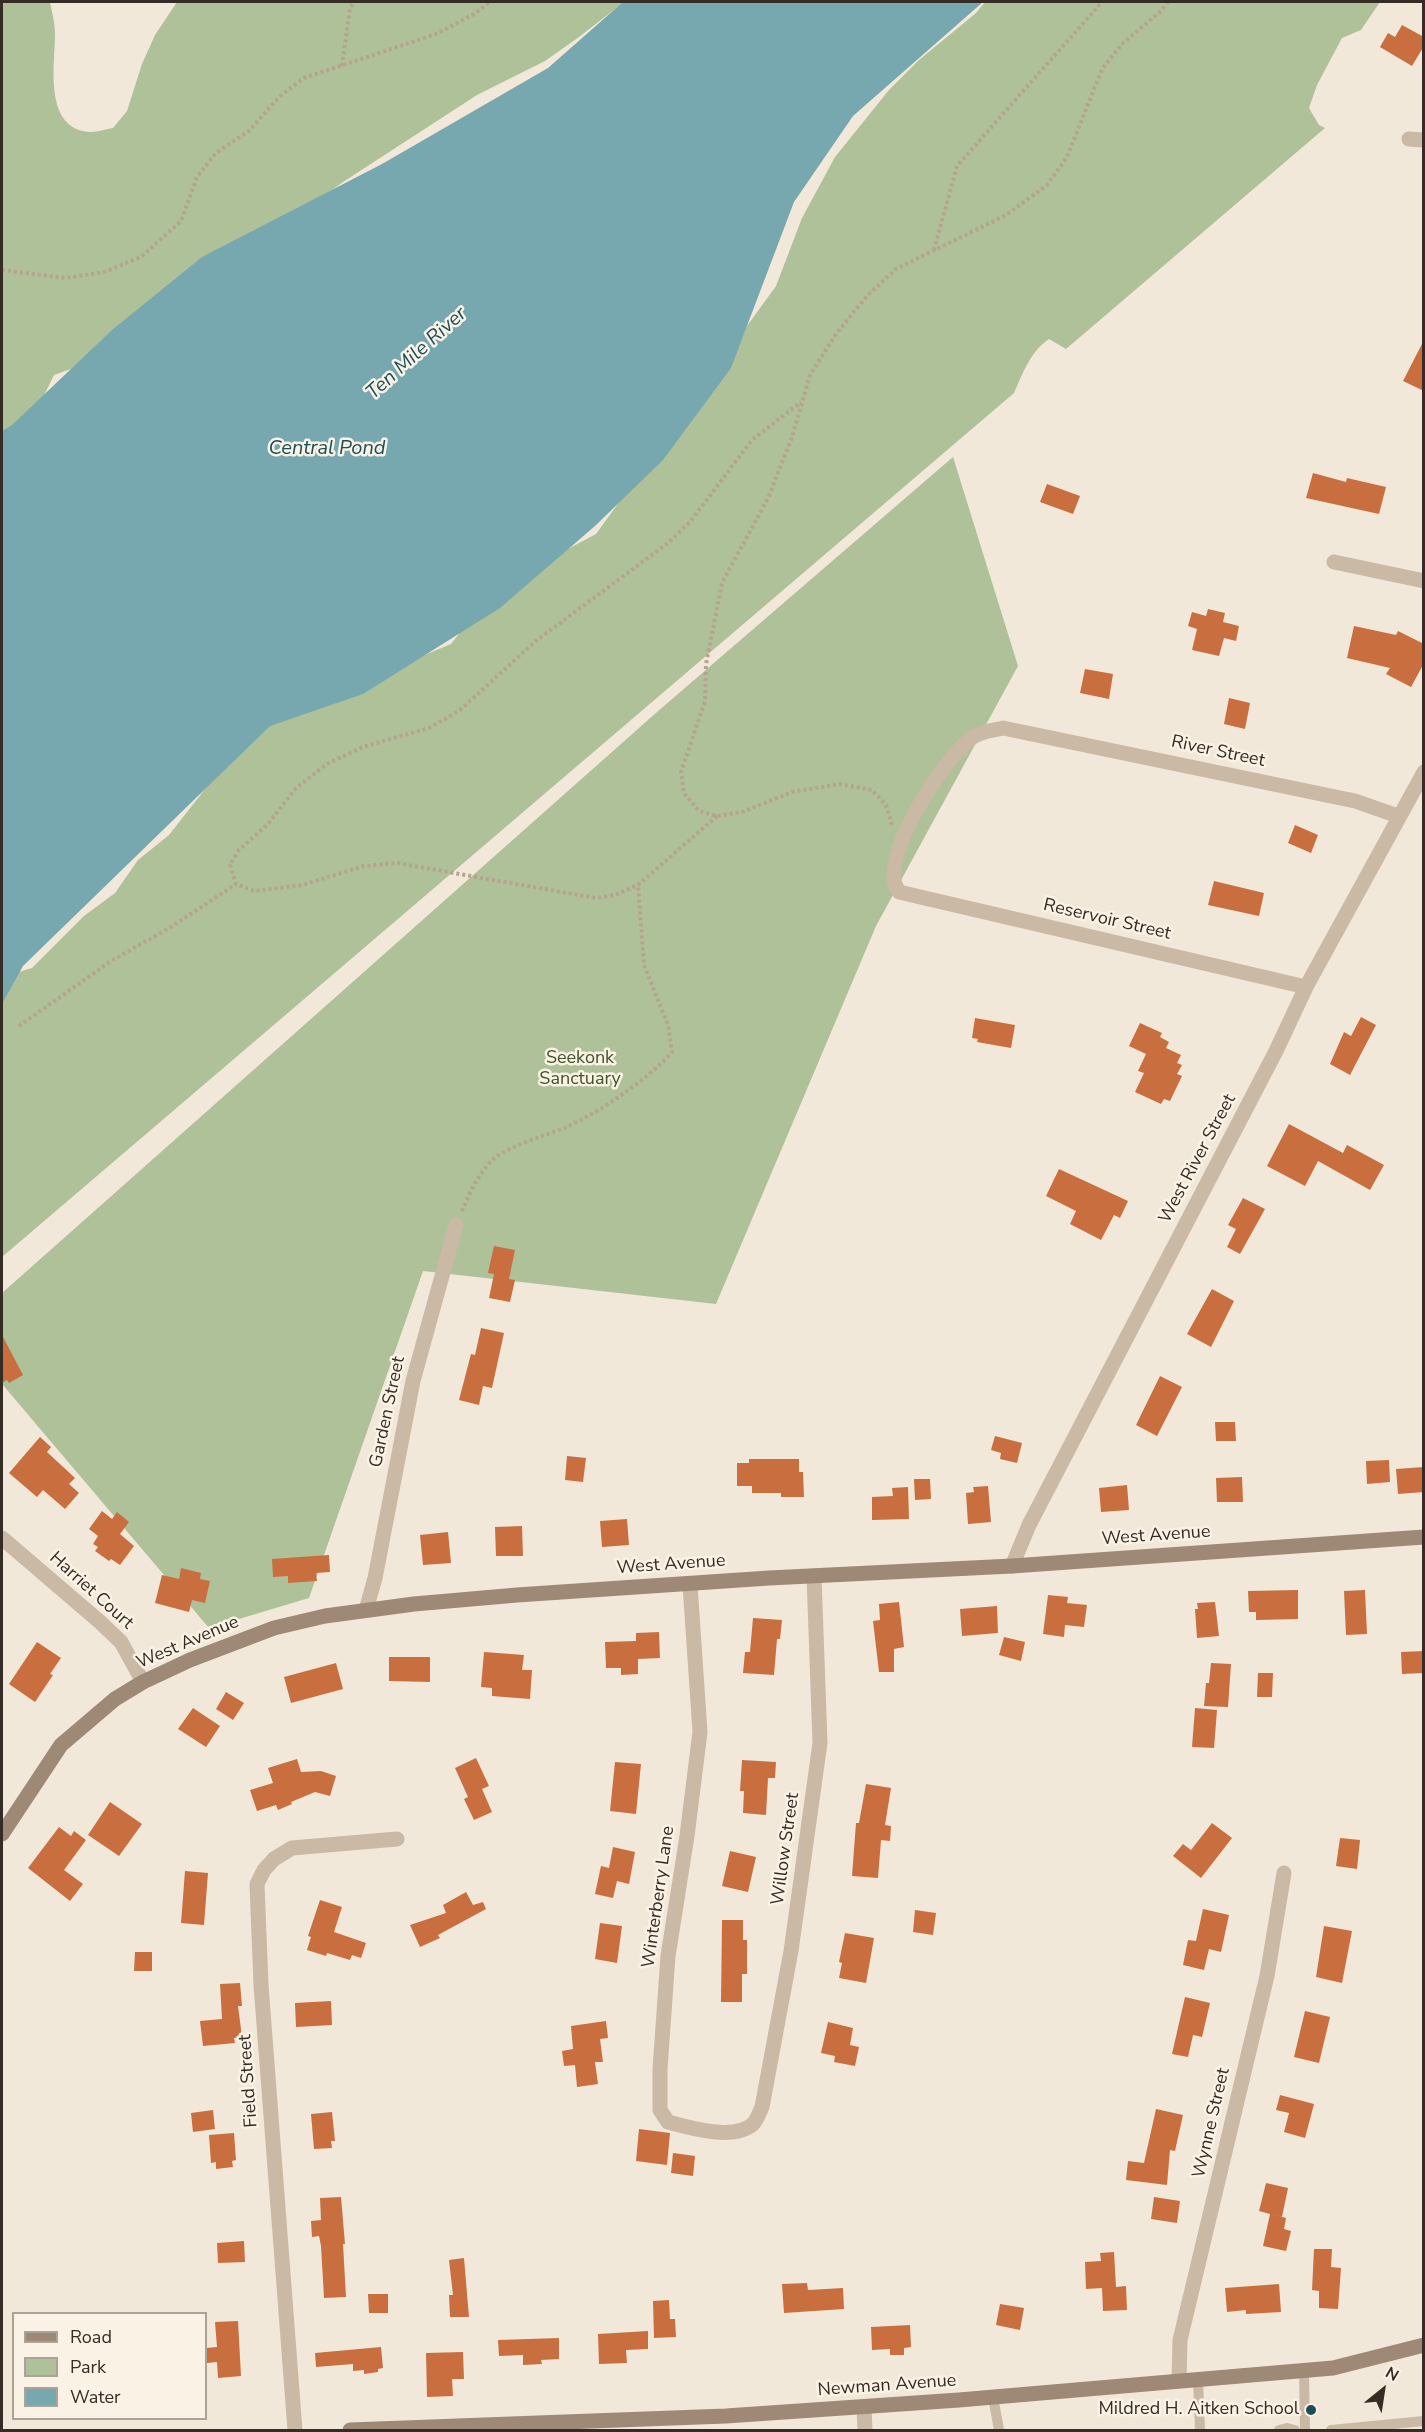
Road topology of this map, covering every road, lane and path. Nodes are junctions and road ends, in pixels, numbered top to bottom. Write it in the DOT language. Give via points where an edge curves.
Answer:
graph roads {
  1 [pos="356,2"];
  2 [pos="490,2"];
  3 [pos="1102,2"];
  4 [pos="1168,2"];
  5 [pos="342,66"];
  6 [pos="934,250"];
  7 [pos="2,270"];
  8 [pos="801,402"];
  9 [pos="1334,562"];
  10 [pos="1424,581"];
  11 [pos="1424,772"];
  12 [pos="717,816"];
  13 [pos="1398,816"];
  14 [pos="899,850"];
  15 [pos="236,884"];
  16 [pos="638,885"];
  17 [pos="899,892"];
  18 [pos="1306,987"];
  19 [pos="20,1026"];
  20 [pos="456,1225"];
  21 [pos="1424,1537"];
  22 [pos="2,1538"];
  23 [pos="1012,1566"];
  24 [pos="814,1576"];
  25 [pos="690,1585"];
  26 [pos="366,1610"];
  27 [pos="143,1682"];
  28 [pos="2,1834"];
  29 [pos="397,1839"];
  30 [pos="1284,1873"];
  31 [pos="755,2122"];
  32 [pos="1424,2345"];
  33 [pos="1304,2371"];
  34 [pos="1198,2380"];
  35 [pos="1179,2381"];
  36 [pos="993,2397"];
  37 [pos="864,2407"];
  38 [pos="1424,2421"];
  39 [pos="295,2430"];
  40 [pos="350,2430"];
  41 [pos="866,2430"];
  42 [pos="999,2430"];
  43 [pos="1200,2430"];
  44 [pos="1279,2430"];
  45 [pos="1295,2430"];
  46 [pos="1305,2430"];
  47 [pos="1331,2430"];
  1 -- 5 [label="path" via="350,8"];
  2 -- 5 [label="path" via="436,34"];
  3 -- 6 [label="path" via="957,166"];
  4 -- 6 [label="path" via="1122,44 1102,69 1067,157 1047,184 1006,215"];
  5 -- 7 [label="path" via="304,78 279,97 249,130 216,153 197,177 181,221 141,257 104,273 65,278"];
  6 -- 8 [label="path" via="896,269 867,297 836,334 810,375"];
  8 -- 12 [label="path" via="769,496 722,583 706,664 705,701 681,772 684,793 699,811"];
  8 -- 15 [label="path" via="752,440 690,522 668,543 537,640 459,711 429,728 363,747 327,764 296,788 230,865"];
  9 -- 10 [label="street"];
  11 -- 13 [label="street, West River Street"];
  12 -- 14 [label="path" via="742,813 792,792 840,784 872,790 886,805"];
  12 -- 16 [label="path"];
  13 -- 14 [label="street, River Street" via="1355,801 1003,728 969,740 942,771 918,807"];
  13 -- 18 [label="street, West River Street"];
  14 -- 17 [label="street, River Street" via="894,881"];
  15 -- 16 [label="path" via="254,891 302,885 364,866 397,863 596,898"];
  15 -- 19 [label="path" via="111,961"];
  16 -- 20 [label="path" via="644,965 668,1026 672,1052 658,1068 602,1107 568,1126 498,1155 484,1169"];
  17 -- 18 [label="street, Reservoir Street"];
  18 -- 23 [label="street, West River Street" via="1029,1525"];
  20 -- 26 [label="street, Garden Street" via="413,1381"];
  21 -- 23 [label="street, West Avenue"];
  22 -- 27 [label="street, Harriet Court" via="121,1642"];
  23 -- 24 [label="street, West Avenue"];
  24 -- 25 [label="street, West Avenue"];
  24 -- 31 [label="street, Willow Street" via="820,1743 791,1951 767,2086"];
  25 -- 26 [label="street, West Avenue" via="517,1595"];
  25 -- 31 [label="street, Winterberry Lane" via="700,1732 668,1956 660,2110 668,2122 731,2133 747,2129"];
  26 -- 27 [label="street, West Avenue" via="274,1628"];
  27 -- 28 [label="street, West Avenue" via="115,1699 61,1745"];
  29 -- 39 [label="street, Field Street" via="292,1848 274,1859 257,1884 261,1985"];
  30 -- 35 [label="street, Wynne Street" via="1267,1976 1180,2340"];
  32 -- 33 [label="street, Newman Avenue" via="1333,2368"];
  33 -- 34 [label="street, Newman Avenue"];
  33 -- 46 [label="lane"];
  34 -- 35 [label="street, Newman Avenue"];
  34 -- 43 [label="lane"];
  35 -- 36 [label="street, Newman Avenue"];
  36 -- 37 [label="street, Newman Avenue"];
  36 -- 42 [label="lane"];
  37 -- 40 [label="street, Newman Avenue"];
  37 -- 41 [label="street"];
  38 -- 47 [label="lane"];
  44 -- 45 [label="lane"];
}
